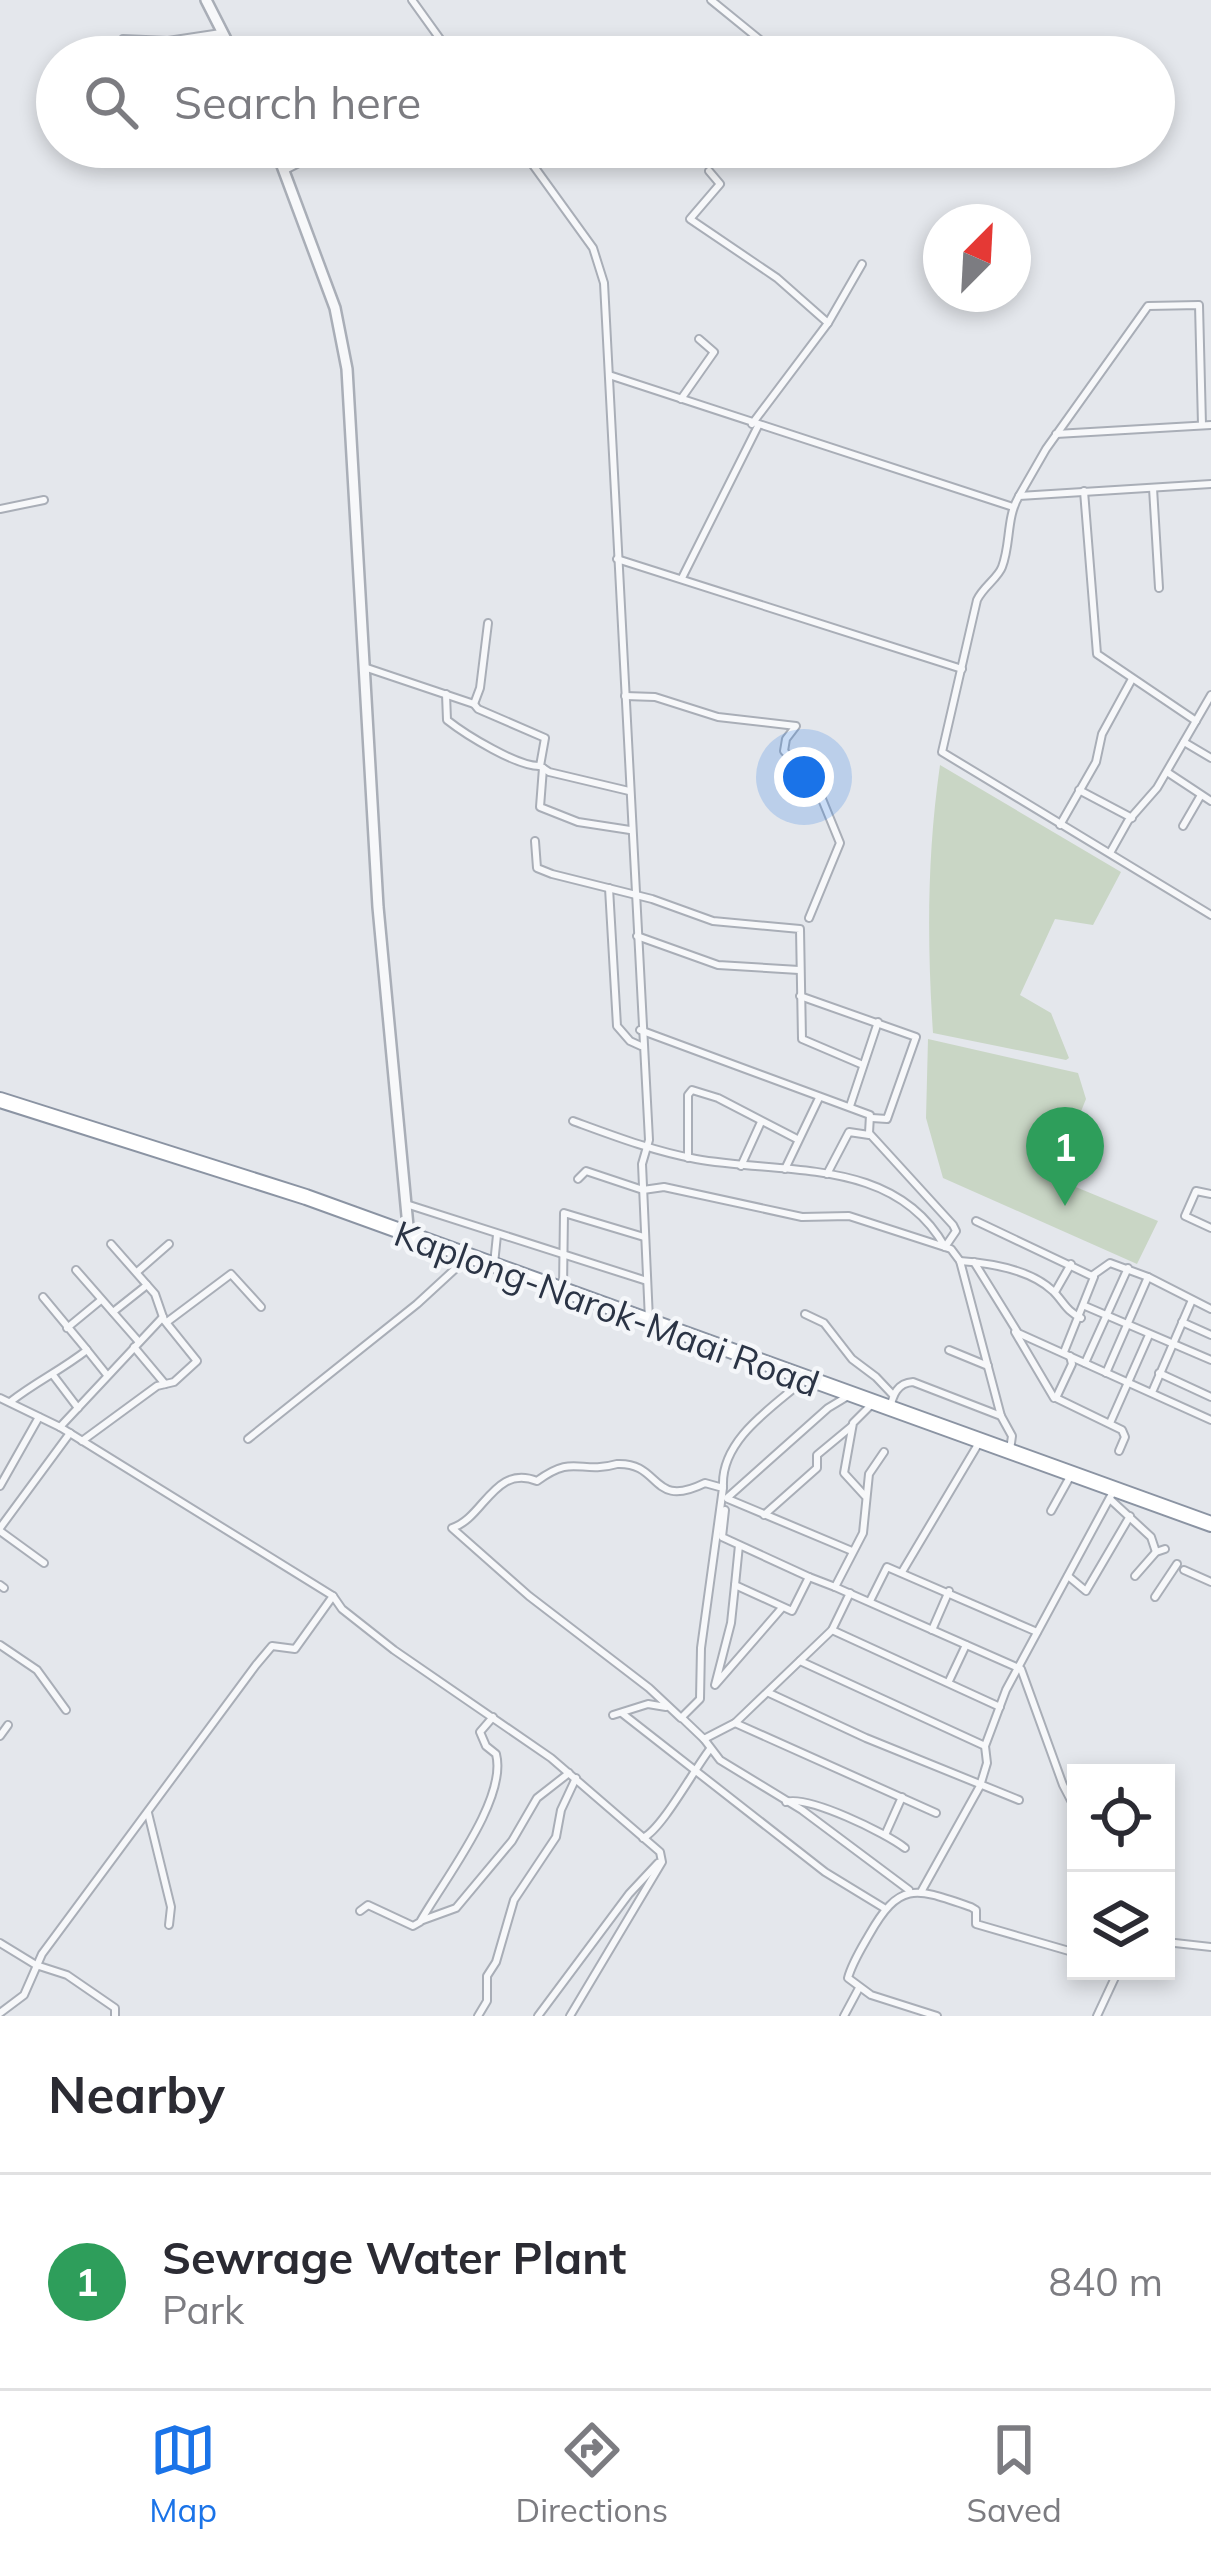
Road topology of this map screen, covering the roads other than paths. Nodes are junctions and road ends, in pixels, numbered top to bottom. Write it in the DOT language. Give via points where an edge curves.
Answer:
graph roads {
  1 [pos="206,0"];
  2 [pos="412,0"];
  3 [pos="711,0"];
  4 [pos="223,33"];
  5 [pos="202,36"];
  6 [pos="224,36"];
  7 [pos="438,36"];
  8 [pos="755,36"];
  9 [pos="289,168"];
  10 [pos="535,168"];
  11 [pos="285,170"];
  12 [pos="709,171"];
  13 [pos="862,263"];
  14 [pos="828,322"];
  15 [pos="699,339"];
  16 [pos="609,375"];
  17 [pos="681,399"];
  18 [pos="755,425"];
  19 [pos="1207,425"];
  20 [pos="1056,434"];
  21 [pos="1211,484"];
  22 [pos="1153,488"];
  23 [pos="1084,491"];
  24 [pos="1019,496"];
  25 [pos="44,500"];
  26 [pos="1013,507"];
  27 [pos="0,509"];
  28 [pos="617,559"];
  29 [pos="681,579"];
  30 [pos="1160,588"];
  31 [pos="488,623"];
  32 [pos="364,667"];
  33 [pos="962,669"];
  34 [pos="1132,680"];
  35 [pos="446,694"];
  36 [pos="1211,695"];
  37 [pos="624,696"];
  38 [pos="474,704"];
  39 [pos="1196,721"];
  40 [pos="1184,742"];
  41 [pos="1211,758"];
  42 [pos="542,767"];
  43 [pos="1166,772"];
  44 [pos="1079,790"];
  45 [pos="628,791"];
  46 [pos="1202,795"];
  47 [pos="1211,801"];
  48 [pos="1132,818"];
  49 [pos="1060,825"];
  50 [pos="1183,826"];
  51 [pos="630,830"];
  52 [pos="536,841"];
  53 [pos="1110,854"];
  54 [pos="609,888"];
  55 [pos="633,893"];
  56 [pos="1211,915"];
  57 [pos="809,918"];
  58 [pos="637,936"];
  59 [pos="799,970"];
  60 [pos="800,996"];
  61 [pos="878,1022"];
  62 [pos="640,1030"];
  63 [pos="641,1046"];
  64 [pos="863,1065"];
  65 [pos="819,1098"];
  66 [pos="0,1100"];
  67 [pos="850,1106"];
  68 [pos="872,1118"];
  69 [pos="573,1121"];
  70 [pos="761,1122"];
  71 [pos="871,1136"];
  72 [pos="797,1139"];
  73 [pos="645,1149"];
  74 [pos="688,1158"];
  75 [pos="741,1166"];
  76 [pos="785,1169"];
  77 [pos="827,1174"];
  78 [pos="578,1179"];
  79 [pos="643,1190"];
  80 [pos="1211,1194"];
  81 [pos="406,1204"];
  82 [pos="976,1221"];
  83 [pos="1211,1228"];
  84 [pos="497,1234"];
  85 [pos="644,1237"];
  86 [pos="410,1238"];
  87 [pos="111,1244"];
  88 [pos="169,1244"];
  89 [pos="945,1246"];
  90 [pos="459,1255"];
  91 [pos="565,1256"];
  92 [pos="960,1261"];
  93 [pos="974,1262"];
  94 [pos="1071,1264"];
  95 [pos="494,1267"];
  96 [pos="1128,1268"];
  97 [pos="76,1270"];
  98 [pos="137,1272"];
  99 [pos="1093,1275"];
  100 [pos="1148,1277"];
  101 [pos="647,1281"];
  102 [pos="147,1285"];
  103 [pos="563,1292"];
  104 [pos="1054,1293"];
  105 [pos="43,1297"];
  106 [pos="101,1300"];
  107 [pos="1192,1300"];
  108 [pos="1085,1306"];
  109 [pos="261,1307"];
  110 [pos="1211,1309"];
  111 [pos="113,1312"];
  112 [pos="806,1314"];
  113 [pos="1107,1316"];
  114 [pos="1081,1318"];
  115 [pos="165,1319"];
  116 [pos="1182,1322"];
  117 [pos="649,1323"];
  118 [pos="1129,1326"];
  119 [pos="67,1328"];
  120 [pos="1014,1329"];
  121 [pos="1150,1335"];
  122 [pos="1211,1335"];
  123 [pos="137,1345"];
  124 [pos="1172,1345"];
  125 [pos="87,1350"];
  126 [pos="949,1350"];
  127 [pos="1067,1354"];
  128 [pos="1211,1360"];
  129 [pos="1085,1363"];
  130 [pos="988,1366"];
  131 [pos="1106,1373"];
  132 [pos="1159,1373"];
  133 [pos="107,1375"];
  134 [pos="53,1376"];
  135 [pos="805,1379"];
  136 [pos="1129,1383"];
  137 [pos="165,1384"];
  138 [pos="1152,1391"];
  139 [pos="850,1395"];
  140 [pos="1211,1397"];
  141 [pos="0,1398"];
  142 [pos="1056,1398"];
  143 [pos="10,1402"];
  144 [pos="874,1402"];
  145 [pos="891,1402"];
  146 [pos="78,1408"];
  147 [pos="1001,1416"];
  148 [pos="39,1417"];
  149 [pos="1211,1420"];
  150 [pos="1110,1423"];
  151 [pos="60,1426"];
  152 [pos="852,1426"];
  153 [pos="70,1433"];
  154 [pos="248,1439"];
  155 [pos="981,1440"];
  156 [pos="82,1441"];
  157 [pos="1010,1451"];
  158 [pos="1119,1451"];
  159 [pos="884,1452"];
  160 [pos="1071,1474"];
  161 [pos="0,1486"];
  162 [pos="723,1488"];
  163 [pos="1113,1495"];
  164 [pos="865,1496"];
  165 [pos="727,1498"];
  166 [pos="1051,1511"];
  167 [pos="764,1515"];
  168 [pos="1130,1516"];
  169 [pos="1208,1527"];
  170 [pos="0,1529"];
  171 [pos="739,1545"];
  172 [pos="1166,1549"];
  173 [pos="852,1551"];
  174 [pos="1156,1552"];
  175 [pos="44,1563"];
  176 [pos="902,1572"];
  177 [pos="1068,1576"];
  178 [pos="1135,1576"];
  179 [pos="808,1577"];
  180 [pos="1211,1582"];
  181 [pos="735,1585"];
  182 [pos="835,1587"];
  183 [pos="949,1592"];
  184 [pos="850,1593"];
  185 [pos="333,1596"];
  186 [pos="1155,1597"];
  187 [pos="870,1601"];
  188 [pos="782,1610"];
  189 [pos="832,1630"];
  190 [pos="932,1630"];
  191 [pos="1036,1632"];
  192 [pos="0,1645"];
  193 [pos="966,1645"];
  194 [pos="800,1661"];
  195 [pos="1018,1667"];
  196 [pos="949,1681"];
  197 [pos="716,1685"];
  198 [pos="700,1691"];
  199 [pos="768,1693"];
  200 [pos="1000,1707"];
  201 [pos="66,1710"];
  202 [pos="623,1714"];
  203 [pos="614,1715"];
  204 [pos="493,1717"];
  205 [pos="682,1718"];
  206 [pos="735,1723"];
  207 [pos="8,1725"];
  208 [pos="0,1736"];
  209 [pos="704,1739"];
  210 [pos="985,1746"];
  211 [pos="710,1749"];
  212 [pos="694,1770"];
  213 [pos="572,1775"];
  214 [pos="980,1786"];
  215 [pos="1067,1793"];
  216 [pos="902,1797"];
  217 [pos="1019,1800"];
  218 [pos="786,1802"];
  219 [pos="148,1810"];
  220 [pos="936,1813"];
  221 [pos="885,1835"];
  222 [pos="643,1838"];
  223 [pos="905,1848"];
  224 [pos="663,1859"];
  225 [pos="916,1892"];
  226 [pos="884,1907"];
  227 [pos="360,1911"];
  228 [pos="420,1922"];
  229 [pos="169,1924"];
  230 [pos="0,1943"];
  231 [pos="1175,1943"];
  232 [pos="1211,1947"];
  233 [pos="1067,1950"];
  234 [pos="37,1965"];
  235 [pos="1114,1980"];
  236 [pos="859,1988"];
  237 [pos="0,2013"];
  238 [pos="116,2016"];
  239 [pos="478,2016"];
  240 [pos="538,2016"];
  241 [pos="570,2016"];
  242 [pos="844,2016"];
  243 [pos="937,2016"];
  244 [pos="1096,2016"];
  1 -- 4 [label="street"];
  2 -- 7 [label="street"];
  3 -- 8 [label="street"];
  4 -- 5 [label="street"];
  4 -- 6 [label="street"];
  9 -- 11 [label="street"];
  10 -- 16 [label="street" via="601,263"];
  11 -- 32 [label="street" via="342,336"];
  12 -- 14 [label="street" via="719,184 690,219"];
  13 -- 14 [label="street"];
  14 -- 18 [label="street"];
  15 -- 17 [label="street" via="714,352"];
  16 -- 17 [label="street"];
  16 -- 28 [label="street"];
  17 -- 18 [label="street"];
  18 -- 26 [label="street"];
  18 -- 29 [label="street"];
  19 -- 20 [label="street"];
  19 -- 20 [label="street" via="1199,304 1148,305"];
  20 -- 24 [label="street"];
  21 -- 22 [label="street"];
  22 -- 23 [label="street"];
  22 -- 30 [label="street"];
  23 -- 24 [label="street"];
  23 -- 34 [label="street" via="1097,654"];
  24 -- 26 [label="street"];
  25 -- 27 [label="street"];
  26 -- 33 [label="street" via="1002,569 977,599"];
  28 -- 29 [label="street"];
  28 -- 37 [label="street"];
  29 -- 33 [label="street"];
  31 -- 38 [label="street"];
  32 -- 35 [label="street"];
  32 -- 81 [label="street"];
  33 -- 49 [label="street" via="942,752"];
  34 -- 39 [label="street"];
  34 -- 44 [label="street"];
  35 -- 38 [label="street"];
  35 -- 42 [label="street" via="447,720 459,730 525,766"];
  36 -- 39 [label="street"];
  37 -- 45 [label="street"];
  37 -- 57 [label="street" via="796,726 783,746 786,758 809,773 841,843"];
  38 -- 42 [label="street" via="545,738"];
  39 -- 40 [label="street"];
  40 -- 41 [label="street"];
  40 -- 43 [label="street"];
  42 -- 45 [label="street"];
  42 -- 51 [label="street" via="540,807"];
  43 -- 46 [label="street"];
  43 -- 48 [label="street"];
  44 -- 48 [label="street"];
  44 -- 49 [label="street"];
  45 -- 51 [label="street"];
  46 -- 47 [label="street"];
  46 -- 50 [label="street"];
  48 -- 53 [label="street"];
  49 -- 53 [label="street"];
  51 -- 55 [label="street"];
  52 -- 54 [label="street" via="537,868"];
  53 -- 56 [label="street"];
  54 -- 55 [label="street"];
  54 -- 63 [label="street" via="617,1026"];
  55 -- 58 [label="street"];
  55 -- 59 [label="street" via="713,921 800,928"];
  58 -- 59 [label="street" via="718,965"];
  58 -- 62 [label="street"];
  59 -- 60 [label="street"];
  60 -- 61 [label="street"];
  60 -- 64 [label="street" via="802,1039"];
  61 -- 64 [label="street"];
  61 -- 68 [label="street" via="916,1037 887,1119"];
  62 -- 63 [label="street"];
  62 -- 65 [label="street"];
  63 -- 73 [label="street"];
  64 -- 67 [label="street"];
  65 -- 67 [label="street"];
  65 -- 72 [label="street"];
  66 -- 86 [label="highway, Kaplong-Narok-Maai Road"];
  67 -- 68 [label="street"];
  68 -- 71 [label="street"];
  69 -- 73 [label="street"];
  70 -- 72 [label="street"];
  70 -- 74 [label="street" via="692,1090"];
  70 -- 75 [label="street"];
  71 -- 77 [label="street" via="849,1132"];
  71 -- 89 [label="street" via="953,1225"];
  72 -- 76 [label="street"];
  73 -- 74 [label="street"];
  73 -- 79 [label="street"];
  74 -- 75 [label="street"];
  75 -- 76 [label="street"];
  76 -- 77 [label="street"];
  77 -- 89 [label="street" via="902,1197"];
  78 -- 79 [label="street" via="586,1171"];
  79 -- 85 [label="street"];
  79 -- 89 [label="street" via="664,1187 820,1220 848,1216"];
  80 -- 83 [label="street" via="1196,1191 1185,1216"];
  81 -- 84 [label="street"];
  81 -- 86 [label="street"];
  82 -- 94 [label="street"];
  84 -- 91 [label="street"];
  84 -- 95 [label="street"];
  85 -- 91 [label="street" via="564,1213"];
  85 -- 101 [label="street"];
  86 -- 90 [label="highway, Kaplong-Narok-Maai Road"];
  87 -- 98 [label="street"];
  88 -- 98 [label="street"];
  89 -- 92 [label="street"];
  90 -- 95 [label="highway, Kaplong-Narok-Maai Road"];
  90 -- 154 [label="street" via="455,1269 417,1304"];
  91 -- 101 [label="street"];
  91 -- 103 [label="street"];
  92 -- 93 [label="street"];
  92 -- 130 [label="street"];
  93 -- 104 [label="street" via="1017,1272"];
  93 -- 120 [label="street"];
  94 -- 99 [label="street"];
  94 -- 104 [label="street"];
  95 -- 103 [label="highway, Kaplong-Narok-Maai Road"];
  96 -- 99 [label="street" via="1110,1263"];
  96 -- 100 [label="street"];
  96 -- 113 [label="street"];
  97 -- 106 [label="street"];
  98 -- 102 [label="street"];
  99 -- 108 [label="street"];
  100 -- 107 [label="street"];
  100 -- 118 [label="street"];
  101 -- 117 [label="street"];
  102 -- 111 [label="street"];
  102 -- 115 [label="street"];
  103 -- 117 [label="highway, Kaplong-Narok-Maai Road"];
  104 -- 114 [label="street"];
  105 -- 119 [label="street"];
  106 -- 111 [label="street"];
  106 -- 119 [label="street"];
  107 -- 110 [label="street"];
  107 -- 116 [label="street"];
  108 -- 113 [label="street"];
  108 -- 114 [label="street"];
  109 -- 115 [label="street" via="231,1274"];
  111 -- 123 [label="street"];
  112 -- 145 [label="street" via="824,1323"];
  113 -- 118 [label="street"];
  113 -- 129 [label="street"];
  114 -- 127 [label="street"];
  115 -- 123 [label="street"];
  115 -- 137 [label="street" via="197,1360"];
  116 -- 122 [label="street"];
  116 -- 124 [label="street"];
  117 -- 135 [label="highway, Kaplong-Narok-Maai Road"];
  118 -- 121 [label="street"];
  118 -- 131 [label="street"];
  119 -- 125 [label="street"];
  120 -- 127 [label="street"];
  120 -- 142 [label="street"];
  121 -- 124 [label="street"];
  121 -- 136 [label="street"];
  123 -- 133 [label="street"];
  123 -- 137 [label="street"];
  124 -- 128 [label="street"];
  124 -- 132 [label="street"];
  125 -- 133 [label="street"];
  125 -- 134 [label="street"];
  126 -- 130 [label="street"];
  127 -- 129 [label="street"];
  127 -- 142 [label="street" via="1072,1364"];
  129 -- 131 [label="street"];
  130 -- 147 [label="street"];
  131 -- 136 [label="street"];
  132 -- 138 [label="street"];
  132 -- 140 [label="street"];
  133 -- 146 [label="street"];
  134 -- 143 [label="street"];
  134 -- 146 [label="street"];
  135 -- 139 [label="highway, Kaplong-Narok-Maai Road"];
  135 -- 162 [label="street" via="741,1435"];
  136 -- 138 [label="street"];
  136 -- 150 [label="street"];
  137 -- 156 [label="street"];
  138 -- 149 [label="street"];
  139 -- 144 [label="highway, Kaplong-Narok-Maai Road"];
  139 -- 165 [label="street"];
  141 -- 143 [label="street"];
  142 -- 150 [label="street"];
  143 -- 148 [label="street"];
  144 -- 145 [label="highway, Kaplong-Narok-Maai Road"];
  144 -- 152 [label="street"];
  145 -- 147 [label="street" via="913,1382"];
  145 -- 155 [label="highway, Kaplong-Narok-Maai Road"];
  146 -- 151 [label="street"];
  147 -- 157 [label="street"];
  148 -- 151 [label="street"];
  148 -- 161 [label="street"];
  150 -- 158 [label="street" via="1125,1433"];
  151 -- 153 [label="street"];
  152 -- 164 [label="street" via="844,1473"];
  152 -- 167 [label="street"];
  153 -- 156 [label="street"];
  153 -- 170 [label="street"];
  155 -- 157 [label="highway, Kaplong-Narok-Maai Road"];
  155 -- 176 [label="street"];
  156 -- 185 [label="street"];
  157 -- 160 [label="highway, Kaplong-Narok-Maai Road"];
  159 -- 164 [label="street"];
  160 -- 163 [label="highway, Kaplong-Narok-Maai Road"];
  160 -- 166 [label="street"];
  162 -- 165 [label="street"];
  162 -- 198 [label="street"];
  162 -- 205 [label="street" via="666,1491 635,1464 562,1466 537,1481 499,1485 452,1528"];
  163 -- 168 [label="street"];
  163 -- 169 [label="highway, Kaplong-Narok-Maai Road"];
  163 -- 177 [label="street"];
  164 -- 173 [label="street"];
  165 -- 167 [label="street"];
  165 -- 171 [label="street" via="722,1537"];
  167 -- 173 [label="street"];
  168 -- 174 [label="street"];
  168 -- 177 [label="street" via="1086,1591"];
  170 -- 175 [label="street"];
  171 -- 179 [label="street"];
  171 -- 181 [label="street"];
  172 -- 174 [label="street"];
  173 -- 182 [label="street"];
  174 -- 178 [label="street"];
  176 -- 183 [label="street"];
  176 -- 187 [label="street" via="886,1567"];
  177 -- 191 [label="street"];
  179 -- 182 [label="street"];
  179 -- 188 [label="street" via="795,1609"];
  180 -- 186 [label="street" via="1181,1567"];
  181 -- 188 [label="street"];
  181 -- 197 [label="street"];
  182 -- 184 [label="street"];
  183 -- 190 [label="street"];
  183 -- 191 [label="street"];
  184 -- 187 [label="street"];
  184 -- 189 [label="street"];
  185 -- 204 [label="street" via="394,1650"];
  185 -- 219 [label="street" via="295,1648 272,1646"];
  187 -- 190 [label="street"];
  188 -- 197 [label="street"];
  189 -- 194 [label="street"];
  189 -- 196 [label="street"];
  190 -- 193 [label="street"];
  191 -- 195 [label="street"];
  192 -- 201 [label="street" via="37,1670"];
  193 -- 195 [label="street"];
  193 -- 196 [label="street"];
  194 -- 199 [label="street"];
  194 -- 210 [label="street"];
  195 -- 200 [label="street"];
  195 -- 215 [label="street"];
  196 -- 200 [label="street"];
  197 -- 198 [label="street"];
  198 -- 205 [label="street"];
  199 -- 206 [label="street"];
  199 -- 214 [label="street"];
  200 -- 210 [label="street"];
  202 -- 203 [label="street"];
  202 -- 205 [label="street" via="648,1704"];
  202 -- 212 [label="street"];
  204 -- 213 [label="street"];
  204 -- 228 [label="street" via="480,1732 496,1754 498,1779"];
  205 -- 209 [label="street"];
  206 -- 209 [label="street"];
  206 -- 216 [label="street"];
  207 -- 208 [label="street"];
  209 -- 211 [label="street"];
  210 -- 214 [label="street"];
  211 -- 212 [label="street"];
  211 -- 218 [label="street"];
  212 -- 222 [label="street"];
  212 -- 226 [label="street" via="849,1890"];
  213 -- 222 [label="street"];
  213 -- 228 [label="street" via="537,1798 456,1908"];
  213 -- 239 [label="street" via="556,1837 514,1900"];
  214 -- 217 [label="street"];
  214 -- 225 [label="street"];
  216 -- 220 [label="street"];
  216 -- 221 [label="street"];
  218 -- 221 [label="street" via="812,1804"];
  218 -- 225 [label="street"];
  219 -- 229 [label="street"];
  219 -- 234 [label="street"];
  221 -- 223 [label="street"];
  222 -- 224 [label="street"];
  224 -- 240 [label="street"];
  224 -- 241 [label="street"];
  225 -- 226 [label="street"];
  225 -- 233 [label="street" via="971,1906 979,1925"];
  226 -- 236 [label="street" via="848,1975"];
  227 -- 228 [label="street" via="373,1906 413,1926"];
  230 -- 234 [label="street"];
  231 -- 232 [label="street"];
  234 -- 237 [label="street" via="24,1995"];
  234 -- 238 [label="street" via="67,1975"];
  235 -- 244 [label="street"];
  236 -- 242 [label="street"];
  236 -- 243 [label="street"];
}
